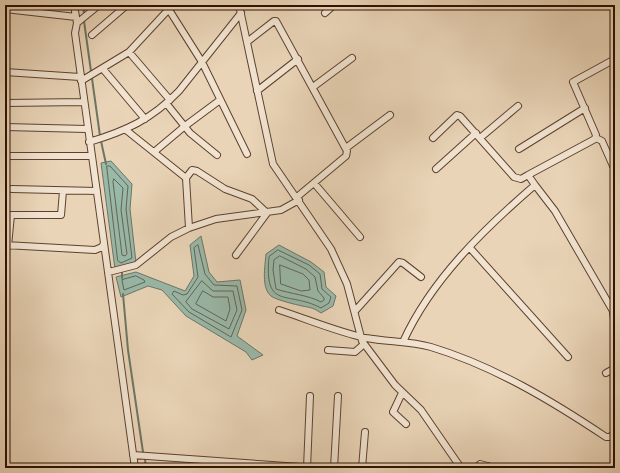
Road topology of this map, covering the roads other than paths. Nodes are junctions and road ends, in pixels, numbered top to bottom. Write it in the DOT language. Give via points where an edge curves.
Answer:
graph roads {
  1 [pos="74,5"];
  2 [pos="99,5"];
  3 [pos="127,5"];
  4 [pos="239,5"];
  5 [pos="334,5"];
  6 [pos="167,7"];
  7 [pos="12,8"];
  8 [pos="5,9"];
  9 [pos="241,13"];
  10 [pos="324,13"];
  11 [pos="76,20"];
  12 [pos="92,35"];
  13 [pos="247,42"];
  14 [pos="129,52"];
  15 [pos="352,58"];
  16 [pos="298,59"];
  17 [pos="615,59"];
  18 [pos="202,62"];
  19 [pos="103,69"];
  20 [pos="5,72"];
  21 [pos="81,79"];
  22 [pos="313,87"];
  23 [pos="257,91"];
  24 [pos="220,100"];
  25 [pos="84,102"];
  26 [pos="168,102"];
  27 [pos="5,103"];
  28 [pos="518,106"];
  29 [pos="585,108"];
  30 [pos="390,115"];
  31 [pos="145,119"];
  32 [pos="184,126"];
  33 [pos="5,127"];
  34 [pos="87,129"];
  35 [pos="126,130"];
  36 [pos="478,135"];
  37 [pos="433,138"];
  38 [pos="596,138"];
  39 [pos="89,142"];
  40 [pos="346,148"];
  41 [pos="519,149"];
  42 [pos="154,152"];
  43 [pos="247,154"];
  44 [pos="217,155"];
  45 [pos="5,156"];
  46 [pos="91,156"];
  47 [pos="613,166"];
  48 [pos="436,169"];
  49 [pos="528,175"];
  50 [pos="186,178"];
  51 [pos="314,182"];
  52 [pos="535,185"];
  53 [pos="12,189"];
  54 [pos="63,191"];
  55 [pos="97,191"];
  56 [pos="298,198"];
  57 [pos="267,213"];
  58 [pos="189,228"];
  59 [pos="360,237"];
  60 [pos="104,243"];
  61 [pos="7,245"];
  62 [pos="470,248"];
  63 [pos="236,255"];
  64 [pos="109,272"];
  65 [pos="420,277"];
  66 [pos="279,310"];
  67 [pos="355,311"];
  68 [pos="615,328"];
  69 [pos="360,336"];
  70 [pos="403,342"];
  71 [pos="364,344"];
  72 [pos="328,350"];
  73 [pos="568,357"];
  74 [pos="615,368"];
  75 [pos="606,372"];
  76 [pos="402,392"];
  77 [pos="310,396"];
  78 [pos="338,396"];
  79 [pos="406,424"];
  80 [pos="365,432"];
  81 [pos="615,432"];
  82 [pos="132,455"];
  83 [pos="134,468"];
  84 [pos="308,468"];
  85 [pos="315,468"];
  86 [pos="334,468"];
  87 [pos="362,468"];
  88 [pos="461,468"];
  89 [pos="477,468"];
  90 [pos="495,468"];
  1 -- 11 [label="street"];
  2 -- 11 [label="street"];
  3 -- 12 [label="street"];
  4 -- 9 [label="street"];
  5 -- 10 [label="street"];
  6 -- 14 [label="street"];
  6 -- 18 [label="street"];
  7 -- 8 [label="street"];
  7 -- 11 [label="street"];
  9 -- 13 [label="street"];
  9 -- 18 [label="street"];
  11 -- 21 [label="street" via="75,33"];
  13 -- 16 [label="street" via="274,20"];
  13 -- 23 [label="street"];
  14 -- 19 [label="street"];
  14 -- 26 [label="street"];
  15 -- 22 [label="street"];
  16 -- 22 [label="street"];
  16 -- 23 [label="street"];
  17 -- 29 [label="street" via="573,82"];
  18 -- 24 [label="street"];
  18 -- 26 [label="street" via="180,91"];
  19 -- 21 [label="street"];
  19 -- 31 [label="street"];
  20 -- 21 [label="street"];
  21 -- 25 [label="street"];
  22 -- 40 [label="street"];
  23 -- 56 [label="street" via="273,164"];
  24 -- 32 [label="street"];
  24 -- 43 [label="street"];
  25 -- 27 [label="street"];
  25 -- 34 [label="street"];
  26 -- 31 [label="street"];
  26 -- 32 [label="street"];
  28 -- 36 [label="street"];
  29 -- 38 [label="street"];
  29 -- 41 [label="street"];
  30 -- 40 [label="street"];
  31 -- 35 [label="street"];
  32 -- 42 [label="street"];
  32 -- 44 [label="street"];
  33 -- 34 [label="street"];
  34 -- 39 [label="street"];
  35 -- 39 [label="street"];
  35 -- 42 [label="street"];
  36 -- 37 [label="street" via="458,115"];
  36 -- 48 [label="street"];
  36 -- 49 [label="street" via="514,177 521,179"];
  38 -- 47 [label="street" via="602,141"];
  38 -- 49 [label="street"];
  39 -- 46 [label="street"];
  40 -- 51 [label="street" via="346,156"];
  42 -- 50 [label="street"];
  45 -- 46 [label="street"];
  46 -- 55 [label="street"];
  49 -- 52 [label="street"];
  50 -- 57 [label="street" via="189,172 197,171 225,189 252,198"];
  50 -- 58 [label="street"];
  51 -- 56 [label="street"];
  51 -- 59 [label="street"];
  52 -- 62 [label="street" via="499,217"];
  52 -- 68 [label="street" via="555,211 613,311"];
  53 -- 54 [label="street"];
  54 -- 55 [label="street"];
  54 -- 61 [label="street" via="61,215 11,214"];
  55 -- 60 [label="street"];
  56 -- 57 [label="street" via="286,209"];
  56 -- 67 [label="street" via="337,260"];
  57 -- 58 [label="street" via="216,219"];
  57 -- 63 [label="street"];
  58 -- 64 [label="street" via="171,237 136,265"];
  60 -- 61 [label="street" via="102,248 95,250"];
  60 -- 64 [label="street"];
  62 -- 70 [label="street" via="418,313"];
  62 -- 73 [label="street"];
  64 -- 82 [label="street"];
  65 -- 67 [label="street" via="398,262"];
  66 -- 69 [label="street"];
  67 -- 69 [label="street"];
  69 -- 70 [label="street"];
  69 -- 71 [label="street"];
  70 -- 81 [label="street" via="433,348 506,378 578,418 606,437"];
  71 -- 72 [label="street" via="355,352"];
  71 -- 76 [label="street"];
  74 -- 75 [label="street"];
  76 -- 79 [label="street" via="393,412"];
  76 -- 88 [label="street" via="421,410"];
  77 -- 84 [label="street"];
  78 -- 86 [label="street"];
  80 -- 87 [label="street"];
  82 -- 83 [label="street"];
  82 -- 84 [label="street"];
  84 -- 85 [label="street"];
  89 -- 90 [label="street" via="480,464"];
}
